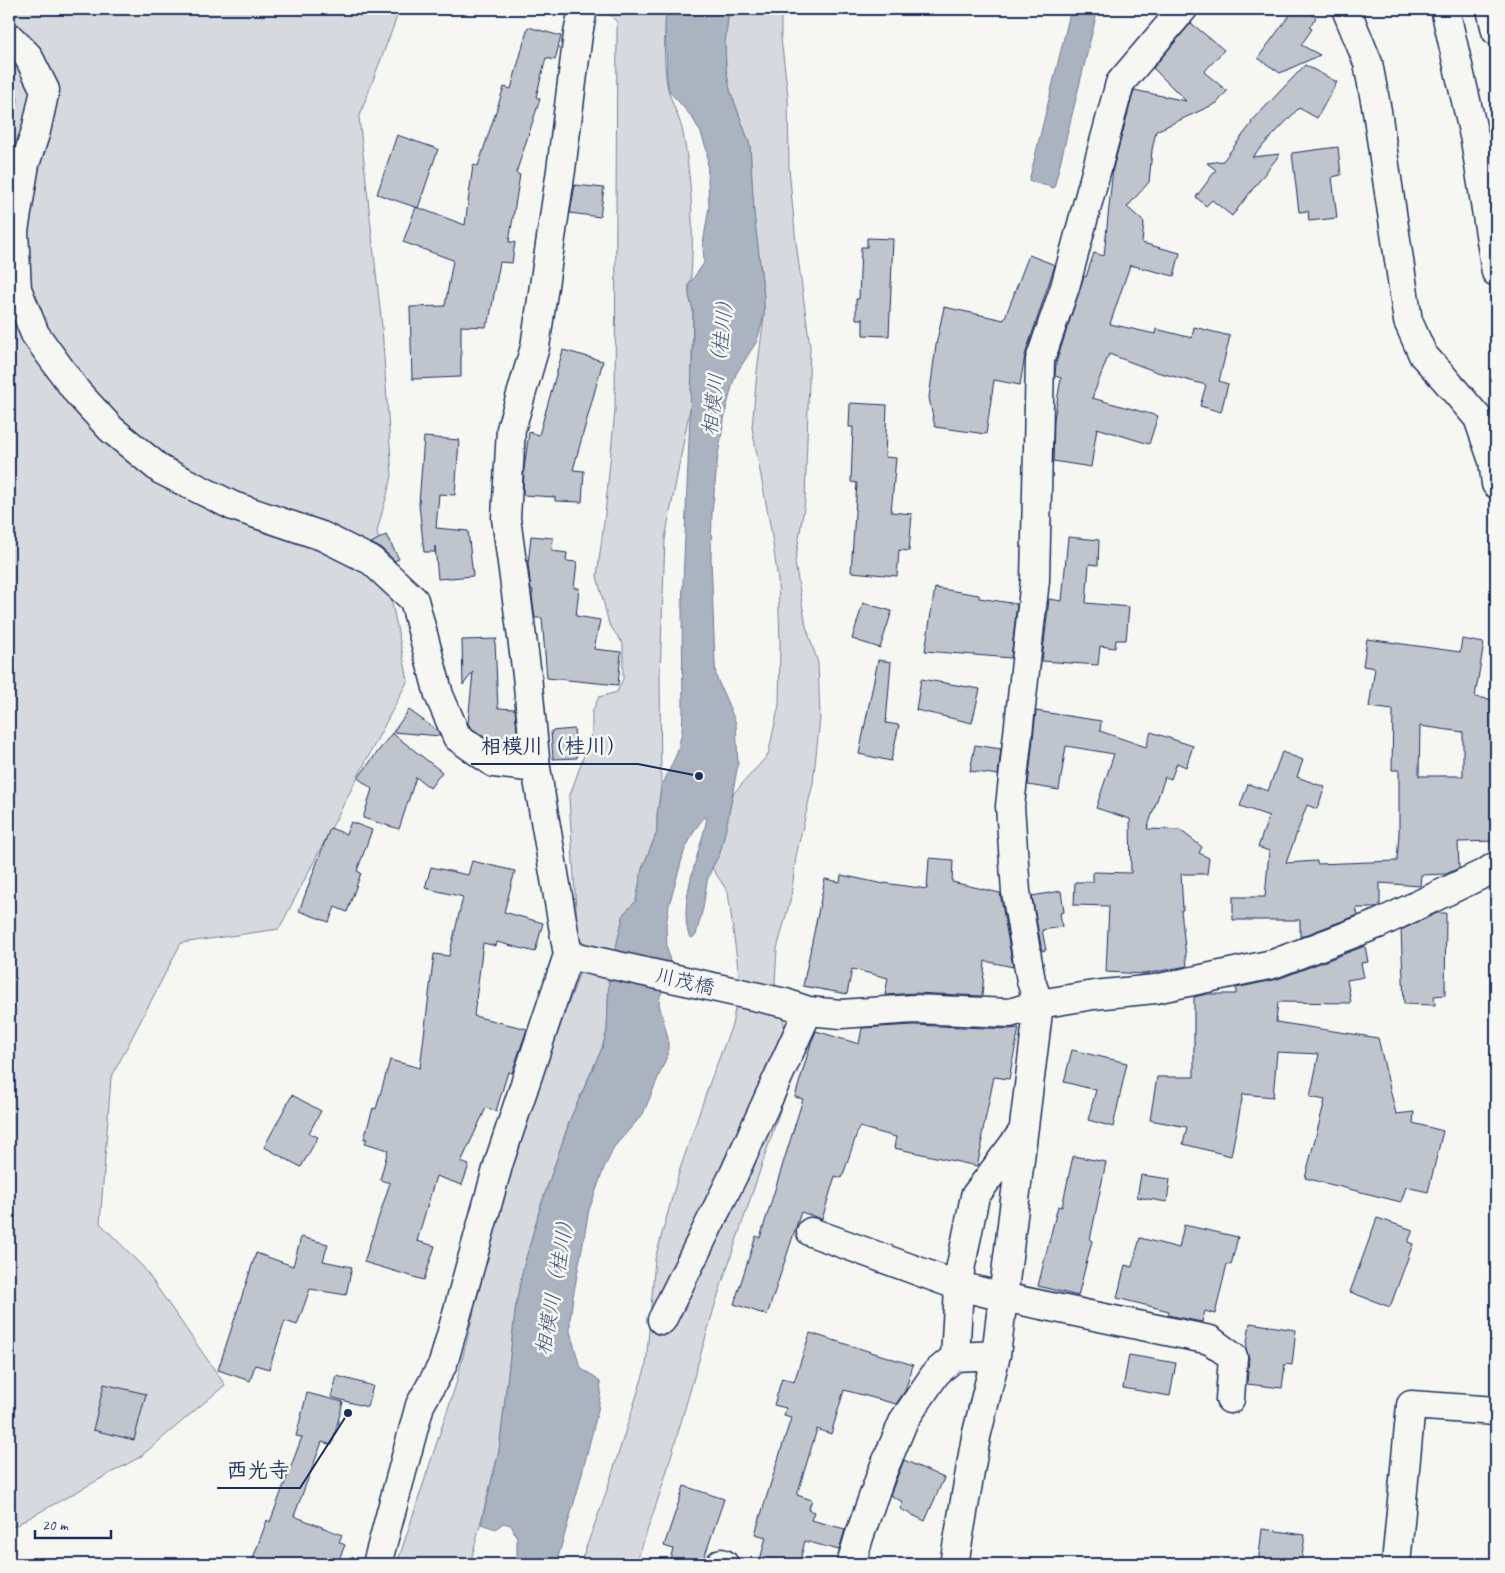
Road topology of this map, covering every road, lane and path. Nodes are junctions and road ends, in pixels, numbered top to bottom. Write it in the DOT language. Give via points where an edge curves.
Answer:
graph roads {
  1 [pos="583,9"];
  2 [pos="1183,9"];
  3 [pos="1346,9"];
  4 [pos="1445,9"];
  5 [pos="1491,9"];
  6 [pos="1496,31"];
  7 [pos="9,37"];
  8 [pos="1496,272"];
  9 [pos="1496,484"];
  10 [pos="536,768"];
  11 [pos="1496,866"];
  12 [pos="577,957"];
  13 [pos="1039,1004"];
  14 [pos="797,1007"];
  15 [pos="1024,1131"];
  16 [pos="811,1232"];
  17 [pos="959,1286"];
  18 [pos="1003,1297"];
  19 [pos="662,1320"];
  20 [pos="996,1355"];
  21 [pos="955,1357"];
  22 [pos="1230,1399"];
  23 [pos="1496,1411"];
  24 [pos="377,1564"];
  25 [pos="851,1564"];
  26 [pos="954,1564"];
  27 [pos="1396,1564"];
  1 -- 10 [label="main road" via="535,347 511,429 506,518"];
  2 -- 13 [label="main road" via="1120,82 1065,287 1040,360 1035,580 1010,806 1016,892 1031,981"];
  3 -- 9 [label="main road" via="1368,63 1408,322 1423,355 1478,418 1493,461"];
  4 -- 8 [label="main road" via="1475,140"];
  5 -- 6 [label="main road"];
  7 -- 10 [label="main road" via="28,56 45,90 25,164 14,231 18,289 35,334 77,392 111,429 161,470 233,506 322,536 372,561 414,600 439,696 457,737 494,762"];
  10 -- 12 [label="main road"];
  11 -- 13 [label="main road, 川茂橋" via="1378,924 1272,964 1155,989"];
  12 -- 14 [label="main road, 川茂橋"];
  12 -- 24 [label="main road" via="499,1162 443,1364 420,1405"];
  13 -- 14 [label="main road, 川茂橋" via="1010,1013 914,1009 841,1014"];
  13 -- 15 [label="main road"];
  14 -- 19 [label="main road" via="734,1174"];
  15 -- 17 [label="main road" via="975,1196"];
  15 -- 18 [label="main road"];
  16 -- 17 [label="main road"];
  17 -- 18 [label="main road"];
  17 -- 21 [label="main road"];
  18 -- 20 [label="main road"];
  18 -- 22 [label="main road" via="1210,1340 1233,1357"];
  20 -- 21 [label="main road"];
  20 -- 26 [label="main road" via="976,1437"];
  21 -- 25 [label="main road" via="936,1373 904,1420"];
  23 -- 27 [label="main road" via="1411,1405"];
}
